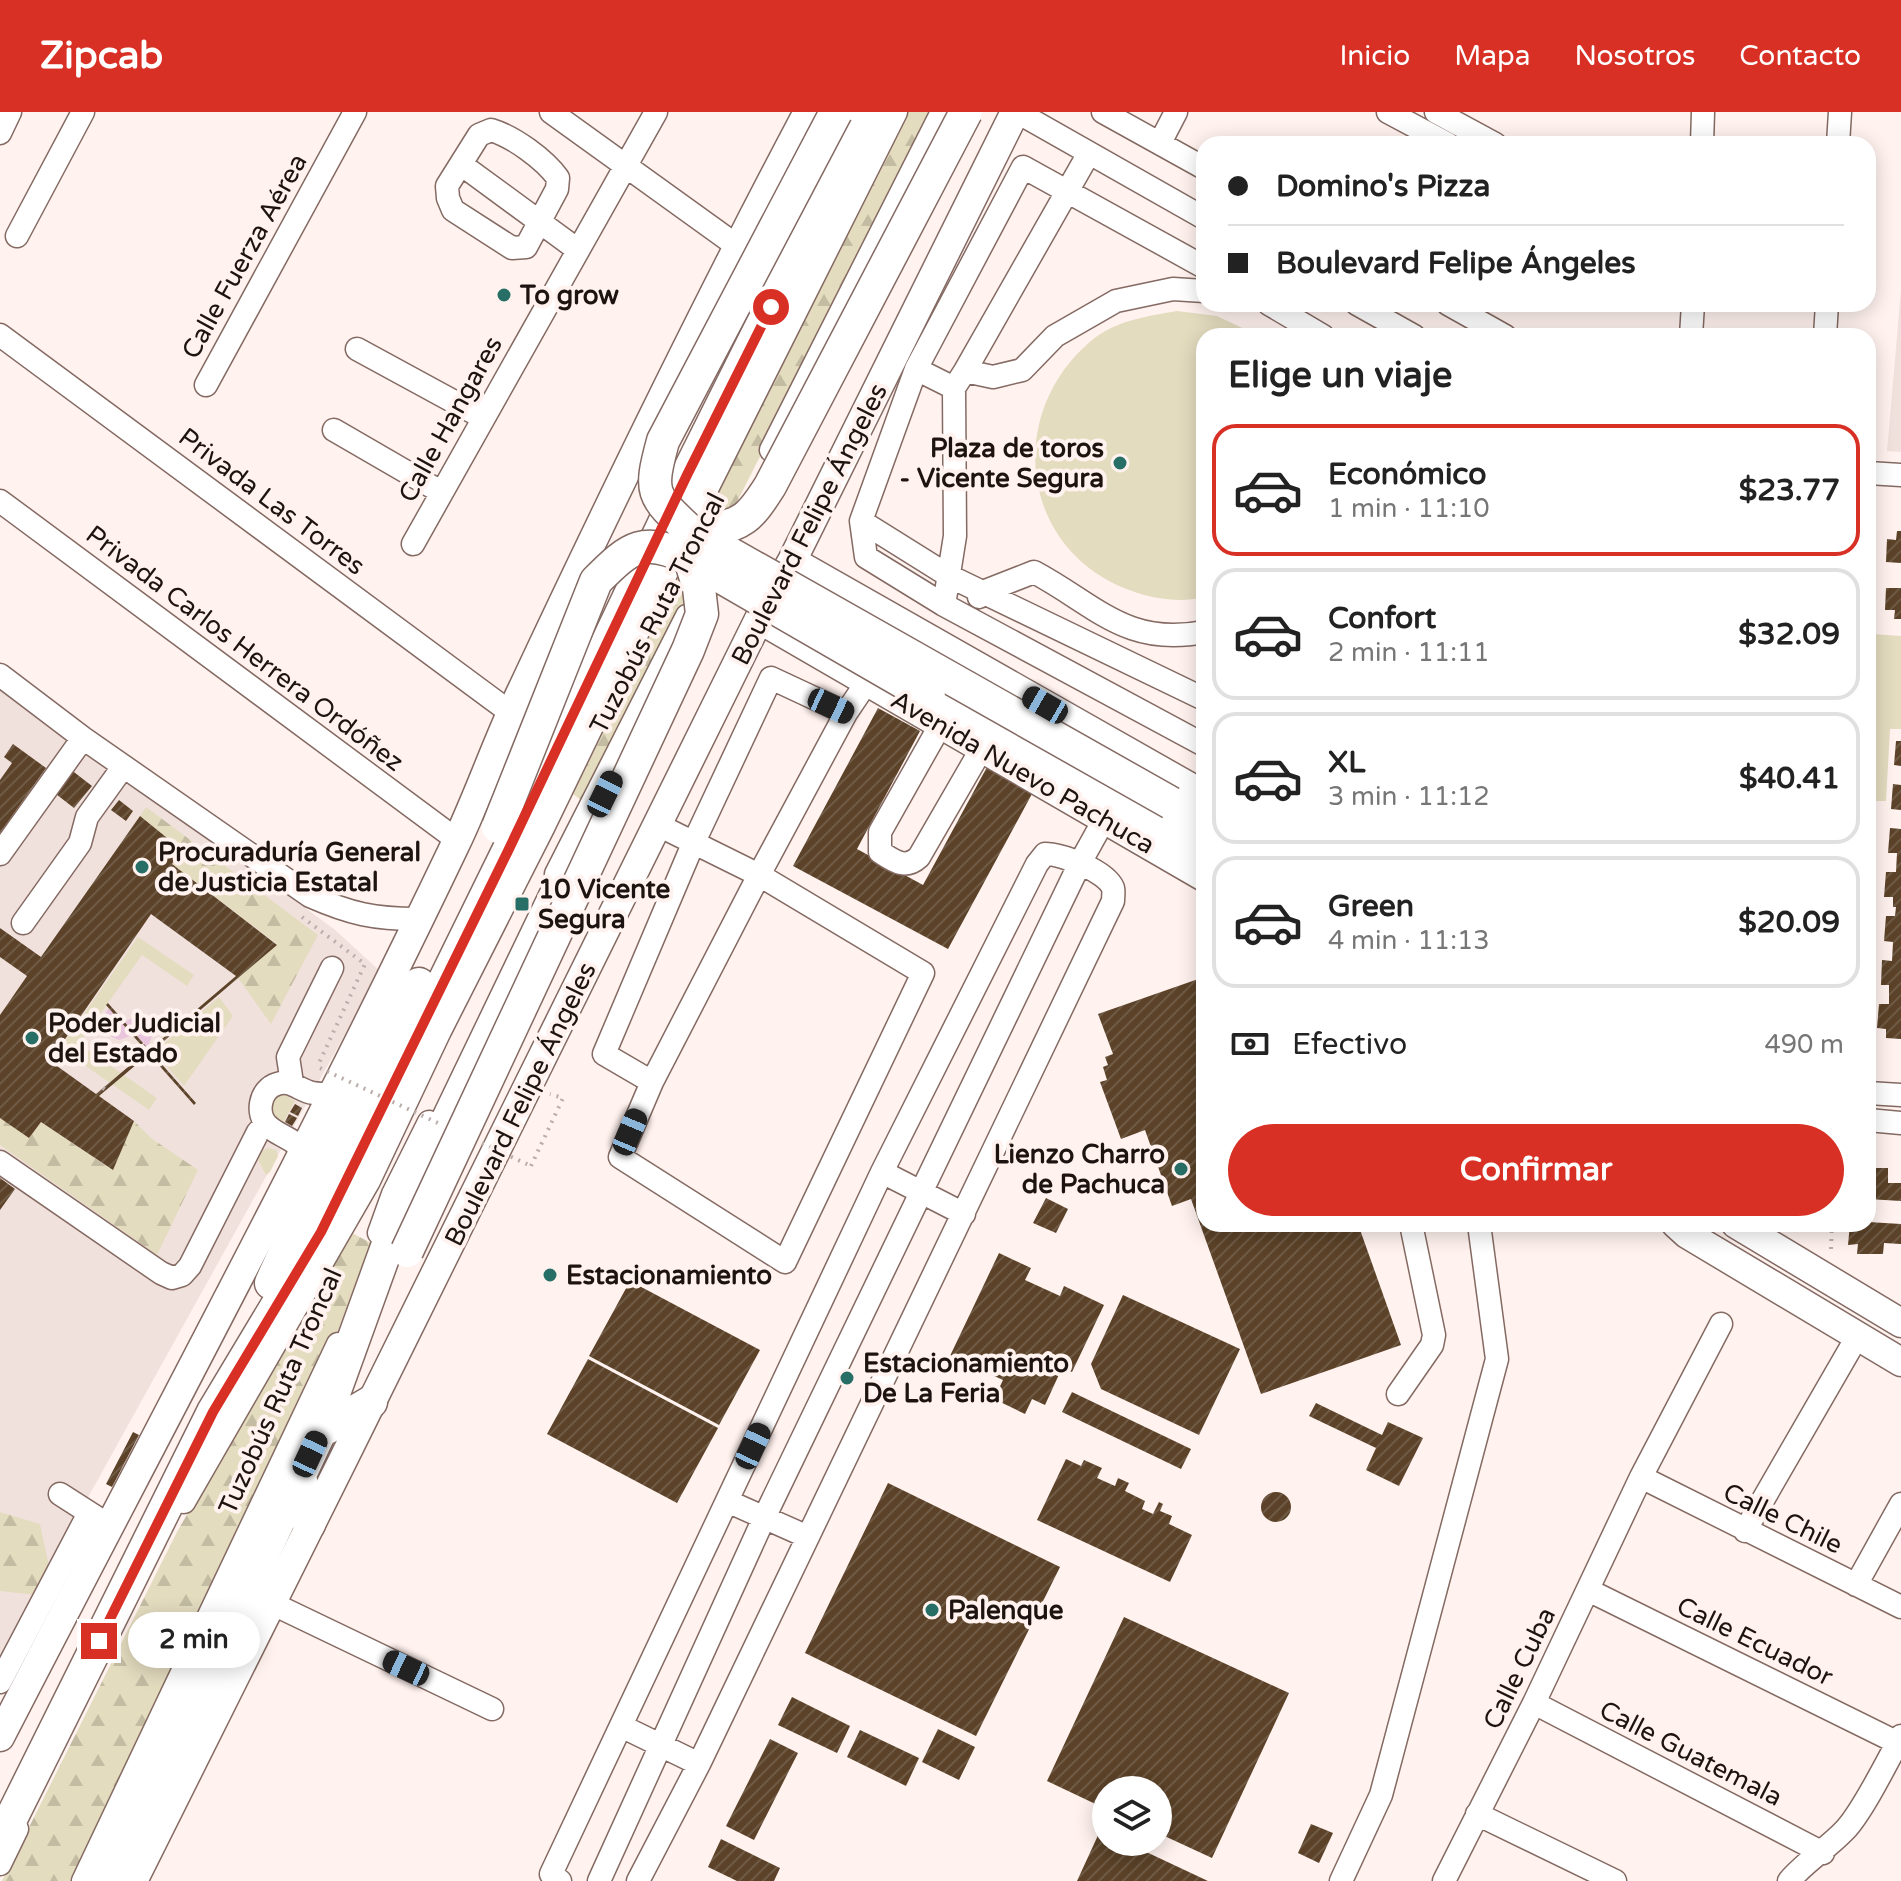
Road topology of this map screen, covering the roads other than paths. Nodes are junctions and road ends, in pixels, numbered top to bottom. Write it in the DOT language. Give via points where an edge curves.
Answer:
graph roads {
  1 [pos="10,112"];
  2 [pos="83,112"];
  3 [pos="355,112"];
  4 [pos="551,112"];
  5 [pos="656,112"];
  6 [pos="808,112"];
  7 [pos="836,112"];
  8 [pos="868,112"];
  9 [pos="896,112"];
  10 [pos="942,112"];
  11 [pos="950,112"];
  12 [pos="966,112"];
  13 [pos="1016,112"];
  14 [pos="1103,112"];
  15 [pos="1176,112"];
  16 [pos="1388,112"];
  17 [pos="1436,112"];
  18 [pos="1703,112"];
  19 [pos="1840,112"];
  20 [pos="0,133"];
  21 [pos="1449,136"];
  22 [pos="1453,136"];
  23 [pos="1702,136"];
  24 [pos="1838,136"];
  25 [pos="1160,143"];
  26 [pos="1089,153"];
  27 [pos="1196,163"];
  28 [pos="462,165"];
  29 [pos="625,166"];
  30 [pos="1068,191"];
  31 [pos="1196,213"];
  32 [pos="540,223"];
  33 [pos="17,236"];
  34 [pos="737,246"];
  35 [pos="578,250"];
  36 [pos="1196,263"];
  37 [pos="1196,290"];
  38 [pos="1282,312"];
  39 [pos="1371,312"];
  40 [pos="1462,312"];
  41 [pos="1310,328"];
  42 [pos="1400,328"];
  43 [pos="1491,328"];
  44 [pos="0,335"];
  45 [pos="357,349"];
  46 [pos="916,369"];
  47 [pos="959,380"];
  48 [pos="206,385"];
  49 [pos="482,417"];
  50 [pos="334,430"];
  51 [pos="1876,473"];
  52 [pos="1901,475"];
  53 [pos="441,492"];
  54 [pos="0,501"];
  55 [pos="861,521"];
  56 [pos="413,544"];
  57 [pos="695,547"];
  58 [pos="792,561"];
  59 [pos="949,576"];
  60 [pos="832,584"];
  61 [pos="983,592"];
  62 [pos="952,610"];
  63 [pos="759,619"];
  64 [pos="1196,634"];
  65 [pos="801,644"];
  66 [pos="0,675"];
  67 [pos="867,682"];
  68 [pos="1196,695"];
  69 [pos="511,713"];
  70 [pos="846,713"];
  71 [pos="941,724"];
  72 [pos="83,738"];
  73 [pos="1196,741"];
  74 [pos="982,748"];
  75 [pos="123,767"];
  76 [pos="1196,790"];
  77 [pos="1164,814"];
  78 [pos="1105,818"];
  79 [pos="1196,820"];
  80 [pos="658,825"];
  81 [pos="457,840"];
  82 [pos="693,844"];
  83 [pos="1196,845"];
  84 [pos="0,854"];
  85 [pos="1080,863"];
  86 [pos="1196,872"];
  87 [pos="759,875"];
  88 [pos="418,919"];
  89 [pos="23,923"];
  90 [pos="332,968"];
  91 [pos="652,1082"];
  92 [pos="312,1085"];
  93 [pos="1876,1093"];
  94 [pos="1901,1095"];
  95 [pos="1876,1121"];
  96 [pos="1901,1123"];
  97 [pos="267,1125"];
  98 [pos="303,1153"];
  99 [pos="0,1162"];
  100 [pos="882,1172"];
  101 [pos="921,1192"];
  102 [pos="964,1214"];
  103 [pos="1413,1232"];
  104 [pos="1480,1232"];
  105 [pos="1685,1232"];
  106 [pos="1749,1232"];
  107 [pos="1901,1323"];
  108 [pos="1721,1324"];
  109 [pos="355,1334"];
  110 [pos="1857,1337"];
  111 [pos="1901,1362"];
  112 [pos="1398,1394"];
  113 [pos="371,1402"];
  114 [pos="213,1412"];
  115 [pos="320,1432"];
  116 [pos="300,1475"];
  117 [pos="1641,1477"];
  118 [pos="60,1494"];
  119 [pos="727,1501"];
  120 [pos="1901,1504"];
  121 [pos="764,1518"];
  122 [pos="99,1519"];
  123 [pos="309,1524"];
  124 [pos="1745,1531"];
  125 [pos="808,1537"];
  126 [pos="1856,1585"];
  127 [pos="1588,1590"];
  128 [pos="271,1603"];
  129 [pos="1901,1607"];
  130 [pos="0,1682"];
  131 [pos="1534,1703"];
  132 [pos="492,1709"];
  133 [pos="621,1726"];
  134 [pos="0,1737"];
  135 [pos="1899,1739"];
  136 [pos="661,1747"];
  137 [pos="699,1764"];
  138 [pos="1477,1814"];
  139 [pos="1823,1853"];
  140 [pos="2,1854"];
  141 [pos="83,1881"];
  142 [pos="103,1881"];
  143 [pos="133,1881"];
  144 [pos="560,1881"];
  145 [pos="599,1881"];
  146 [pos="638,1881"];
  147 [pos="1341,1881"];
  148 [pos="1444,1881"];
  149 [pos="1615,1881"];
  150 [pos="1789,1881"];
  1 -- 20 [label="street"];
  2 -- 33 [label="street"];
  3 -- 48 [label="street, Calle Fuerza Aérea"];
  4 -- 29 [label="street"];
  5 -- 29 [label="street, Calle Hangares"];
  6 -- 34 [label="main road"];
  7 -- 57 [label="highway, bridge" via="663,441 654,477 660,503 690,531"];
  8 -- 114 [label="highway" via="321,1232"];
  9 -- 140 [label="street, Tuzobús Ruta Troncal" via="369,1181 175,1518"];
  10 -- 141 [label="street, Tuzobús Ruta Troncal" via="393,1194 343,1333"];
  11 -- 109 [label="highway" via="720,556 388,1244"];
  12 -- 57 [label="highway, bridge" via="762,499 739,523"];
  13 -- 26 [label="street"];
  13 -- 58 [label="main road, Boulevard Felipe Ángeles"];
  14 -- 25 [label="street"];
  15 -- 25 [label="street"];
  16 -- 21 [label="street"];
  17 -- 22 [label="street"];
  18 -- 23 [label="street"];
  19 -- 24 [label="street"];
  25 -- 27 [label="street"];
  26 -- 30 [label="street"];
  26 -- 31 [label="street"];
  28 -- 32 [label="street"];
  28 -- 32 [label="street" via="447,186 453,210 512,248 526,247"];
  28 -- 32 [label="street" via="479,135 491,130 552,169 557,189"];
  29 -- 34 [label="street"];
  29 -- 35 [label="street, Calle Hangares"];
  30 -- 36 [label="street"];
  30 -- 46 [label="street" via="1023,167"];
  30 -- 47 [label="street"];
  32 -- 35 [label="street"];
  34 -- 69 [label="main road"];
  35 -- 49 [label="street, Calle Hangares"];
  37 -- 47 [label="street" via="1173,289 1116,301 1055,336 1022,370"];
  38 -- 41 [label="street"];
  39 -- 42 [label="street"];
  40 -- 43 [label="street"];
  44 -- 69 [label="street, Privada Las Torres"];
  45 -- 49 [label="street"];
  46 -- 47 [label="street"];
  46 -- 55 [label="street"];
  47 -- 59 [label="street"];
  49 -- 53 [label="street, Calle Hangares"];
  50 -- 53 [label="street"];
  51 -- 52 [label="street"];
  53 -- 56 [label="street, Calle Hangares"];
  54 -- 81 [label="street, Privada Carlos Herrera Ordóñez"];
  55 -- 59 [label="street"];
  55 -- 62 [label="street" via="866,557"];
  57 -- 77 [label="highway, bridge"];
  57 -- 109 [label="highway, bridge" via="702,614 688,650 407,1251"];
  57 -- 114 [label="highway, bridge" via="650,545 623,554 596,581 498,827 300,1219"];
  58 -- 60 [label="main road"];
  58 -- 63 [label="main road, Boulevard Felipe Ángeles"];
  59 -- 61 [label="street"];
  59 -- 62 [label="street"];
  60 -- 65 [label="main road" via="807,609"];
  60 -- 76 [label="main road"];
  61 -- 62 [label="street"];
  61 -- 64 [label="street" via="1034,572 1107,619 1144,633"];
  61 -- 68 [label="street"];
  62 -- 73 [label="street"];
  63 -- 65 [label="main road, Avenida Nuevo Pachuca"];
  63 -- 80 [label="main road, Boulevard Felipe Ángeles"];
  65 -- 67 [label="main road, Avenida Nuevo Pachuca"];
  66 -- 72 [label="street"];
  67 -- 70 [label="street"];
  67 -- 71 [label="main road, Avenida Nuevo Pachuca"];
  69 -- 81 [label="main road"];
  70 -- 82 [label="street" via="771,678"];
  70 -- 87 [label="street"];
  71 -- 74 [label="main road, Avenida Nuevo Pachuca"];
  71 -- 74 [label="street" via="880,832 880,852 899,864 912,864 919,857"];
  72 -- 75 [label="street"];
  72 -- 84 [label="street"];
  74 -- 78 [label="main road, Avenida Nuevo Pachuca"];
  75 -- 88 [label="street" via="310,896 348,913"];
  75 -- 89 [label="street" via="87,817 80,843"];
  77 -- 79 [label="main road"];
  77 -- 83 [label="main road"];
  78 -- 85 [label="street"];
  78 -- 86 [label="main road, Avenida Nuevo Pachuca"];
  80 -- 82 [label="street"];
  80 -- 113 [label="main road, Boulevard Felipe Ángeles"];
  81 -- 88 [label="main road"];
  82 -- 87 [label="street"];
  82 -- 91 [label="street" via="604,1054"];
  85 -- 100 [label="street" via="1045,854 1037,864"];
  85 -- 101 [label="street"];
  85 -- 102 [label="street" via="1108,881 1113,901"];
  87 -- 91 [label="street"];
  87 -- 91 [label="street" via="923,973 785,1262 620,1157"];
  88 -- 92 [label="main road"];
  90 -- 92 [label="street" via="288,1057"];
  92 -- 97 [label="street" via="278,1083 268,1089 261,1100"];
  92 -- 98 [label="main road"];
  93 -- 94 [label="street"];
  95 -- 96 [label="street"];
  97 -- 98 [label="street"];
  97 -- 99 [label="street" via="258,1132 190,1266 172,1278"];
  98 -- 122 [label="main road"];
  100 -- 101 [label="street"];
  100 -- 119 [label="street"];
  101 -- 102 [label="street"];
  101 -- 121 [label="street"];
  102 -- 125 [label="street"];
  103 -- 112 [label="street" via="1434,1335"];
  104 -- 147 [label="street" via="1497,1359 1381,1795"];
  105 -- 110 [label="main road"];
  106 -- 107 [label="main road"];
  108 -- 117 [label="street, Calle Cuba"];
  109 -- 115 [label="highway"];
  110 -- 111 [label="main road"];
  110 -- 124 [label="street"];
  113 -- 115 [label="highway"];
  113 -- 123 [label="main road, Boulevard Felipe Ángeles"];
  114 -- 140 [label="highway"];
  115 -- 116 [label="highway"];
  116 -- 123 [label="highway"];
  116 -- 142 [label="highway"];
  117 -- 124 [label="street, Calle Chile"];
  117 -- 127 [label="street, Calle Cuba"];
  118 -- 122 [label="street"];
  119 -- 121 [label="street"];
  119 -- 133 [label="street"];
  120 -- 126 [label="street"];
  121 -- 125 [label="street"];
  121 -- 136 [label="street"];
  122 -- 130 [label="street"];
  122 -- 134 [label="main road"];
  123 -- 128 [label="main road, Boulevard Felipe Ángeles"];
  124 -- 126 [label="street, Calle Chile"];
  125 -- 137 [label="street"];
  126 -- 129 [label="street, Calle Chile"];
  127 -- 131 [label="street, Calle Cuba"];
  127 -- 135 [label="street, Calle Ecuador"];
  128 -- 132 [label="street"];
  128 -- 143 [label="main road, Boulevard Felipe Ángeles"];
  131 -- 138 [label="street, Calle Cuba"];
  131 -- 139 [label="street, Calle Guatemala"];
  133 -- 136 [label="street"];
  133 -- 144 [label="street" via="551,1874"];
  135 -- 139 [label="street" via="1849,1826"];
  136 -- 137 [label="street"];
  136 -- 145 [label="street"];
  137 -- 146 [label="street"];
  138 -- 148 [label="street, Calle Cuba"];
  138 -- 149 [label="street"];
  139 -- 150 [label="street"];
}
